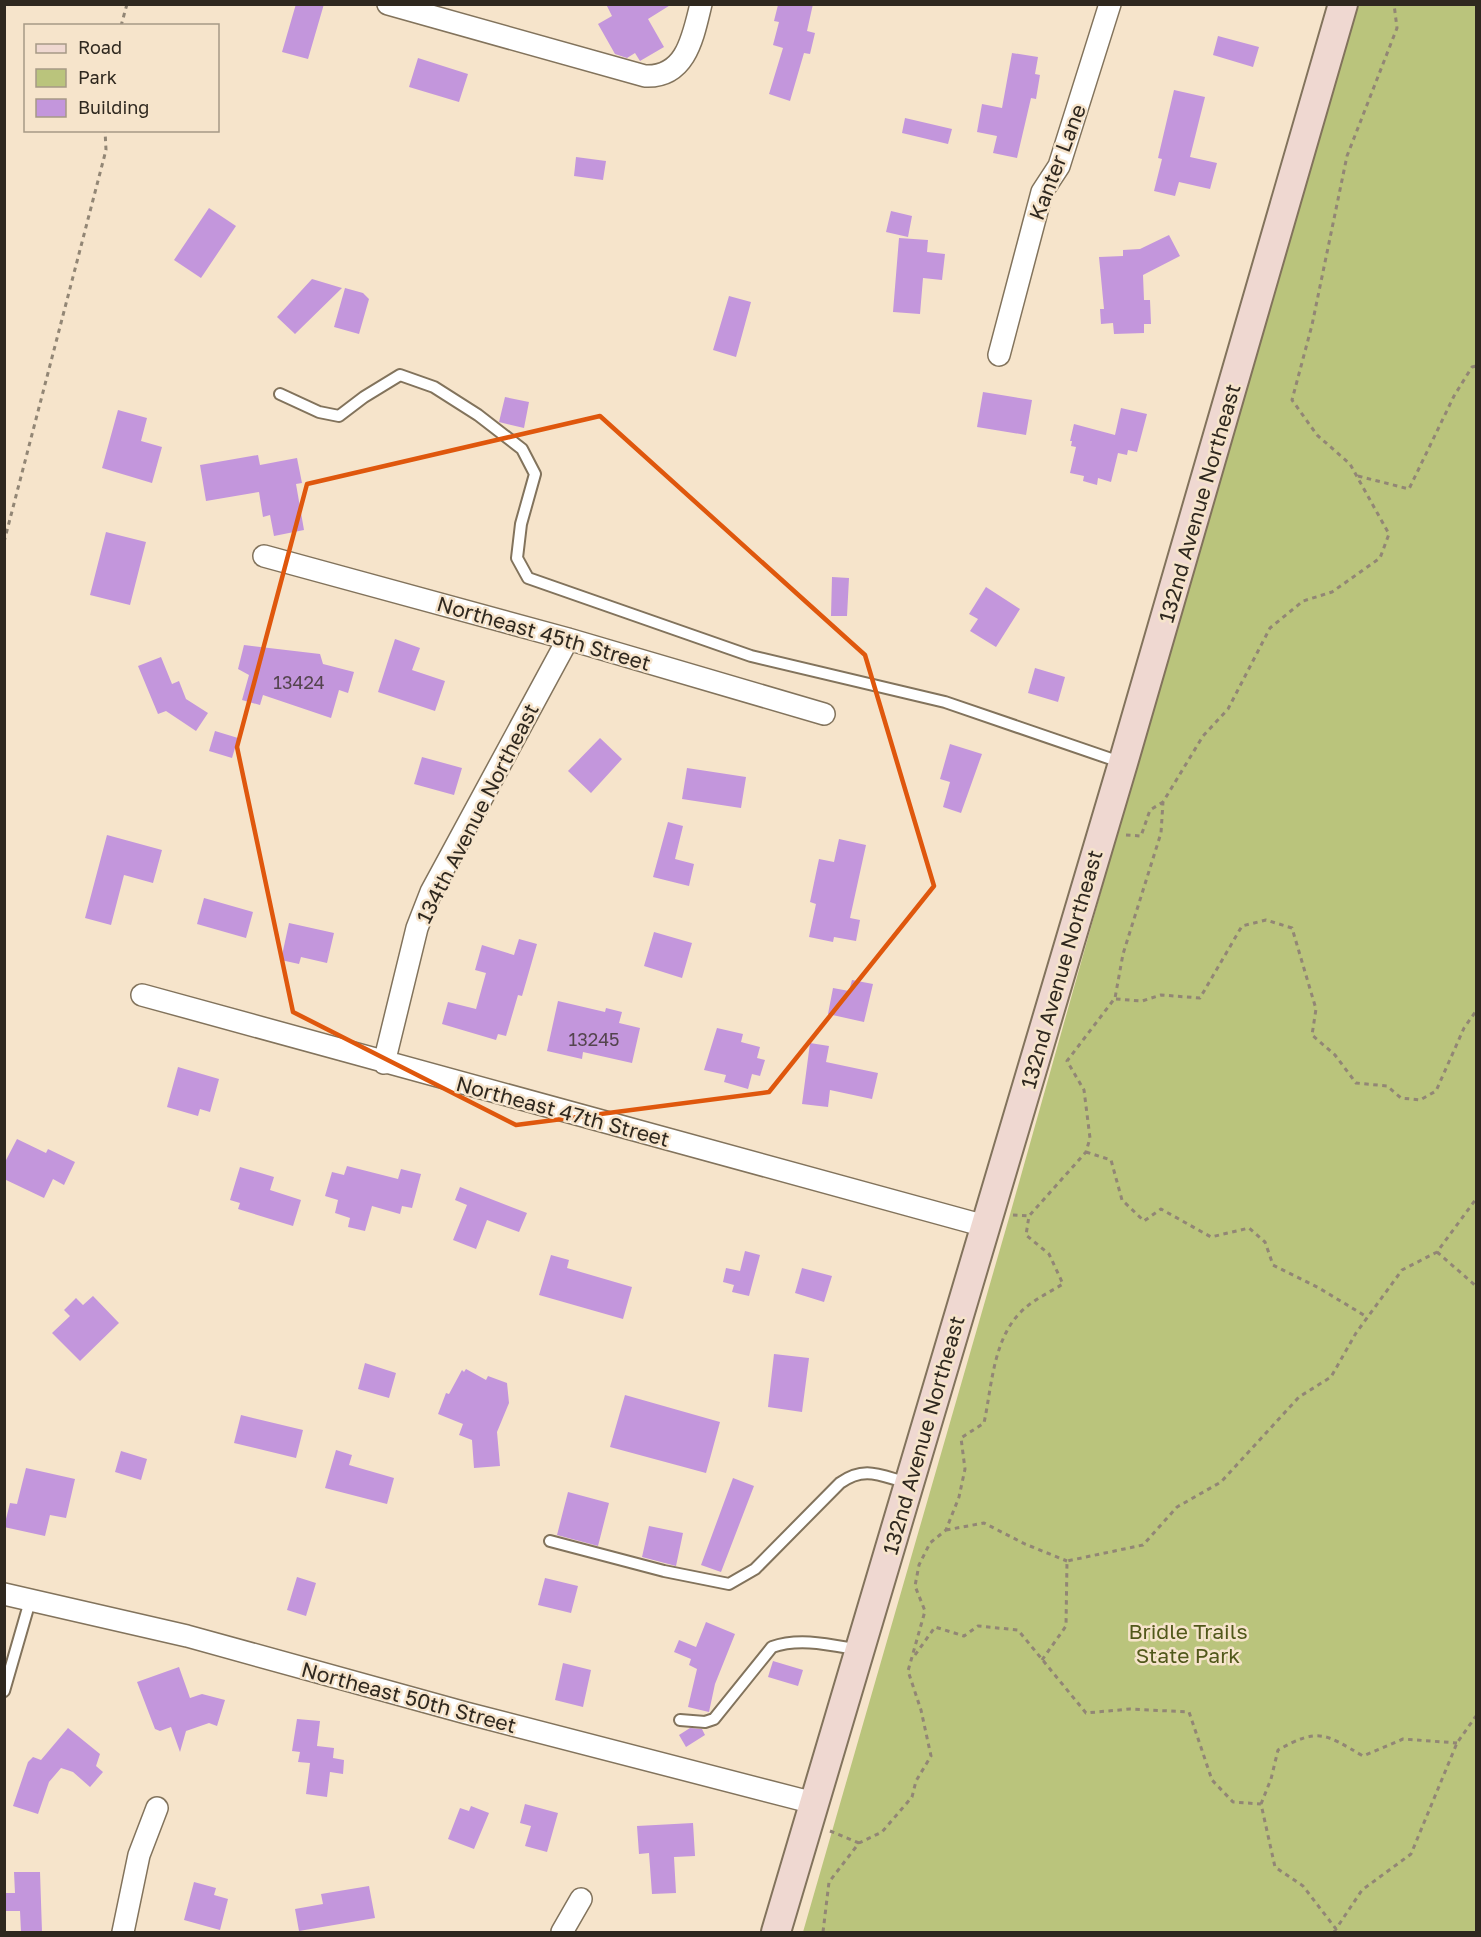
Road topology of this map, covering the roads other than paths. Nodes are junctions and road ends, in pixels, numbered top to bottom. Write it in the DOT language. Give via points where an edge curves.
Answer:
graph roads {
  1 [pos="388,4"];
  2 [pos="701,4"];
  3 [pos="1110,4"];
  4 [pos="1343,4"];
  5 [pos="999,355"];
  6 [pos="280,394"];
  7 [pos="264,556"];
  8 [pos="568,639"];
  9 [pos="824,714"];
  10 [pos="1123,763"];
  11 [pos="142,995"];
  12 [pos="384,1063"];
  13 [pos="996,1220"];
  14 [pos="909,1483"];
  15 [pos="550,1541"];
  16 [pos="4,1594"];
  17 [pos="30,1601"];
  18 [pos="860,1650"];
  19 [pos="4,1691"];
  20 [pos="680,1720"];
  21 [pos="157,1808"];
  22 [pos="811,1813"];
  23 [pos="581,1899"];
  24 [pos="123,1932"];
  25 [pos="562,1932"];
  26 [pos="776,1932"];
  1 -- 2 [label="street" via="645,76 672,71 691,46"];
  3 -- 5 [label="street, Kanter Lane" via="1059,166 1042,192"];
  4 -- 10 [label="street, 132nd Avenue Northeast"];
  6 -- 10 [label="lane" via="319,412 339,416 400,375 434,387 478,415 522,449 535,474 521,524 517,558 528,578 751,656 945,702"];
  7 -- 8 [label="street, Northeast 45th Street"];
  8 -- 9 [label="street, Northeast 45th Street"];
  8 -- 12 [label="street, 134th Avenue Northeast" via="431,892 417,928"];
  10 -- 13 [label="street, 132nd Avenue Northeast"];
  11 -- 12 [label="street, Northeast 47th Street"];
  12 -- 13 [label="street, Northeast 47th Street"];
  13 -- 14 [label="street, 132nd Avenue Northeast"];
  14 -- 15 [label="lane" via="854,1473 755,1569 729,1584"];
  14 -- 18 [label="street, 132nd Avenue Northeast"];
  16 -- 17 [label="street, Northeast 50th Street"];
  17 -- 19 [label="lane"];
  17 -- 22 [label="street, Northeast 50th Street" via="187,1636"];
  18 -- 20 [label="lane" via="818,1643 772,1647 714,1719"];
  18 -- 22 [label="street, 132nd Avenue Northeast"];
  21 -- 24 [label="street" via="139,1855"];
  22 -- 26 [label="street, 132nd Avenue Northeast"];
  23 -- 25 [label="street"];
}
